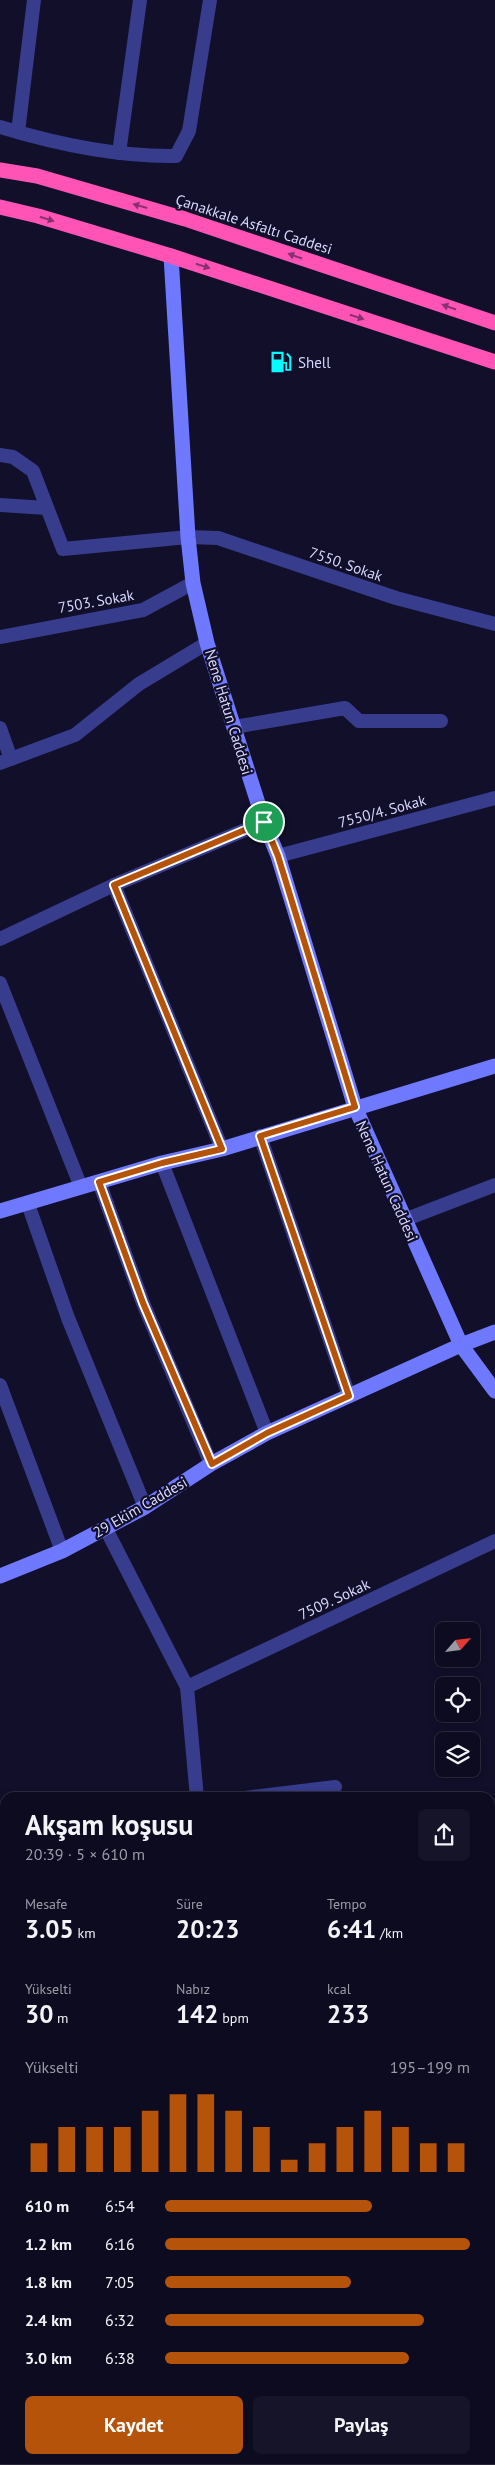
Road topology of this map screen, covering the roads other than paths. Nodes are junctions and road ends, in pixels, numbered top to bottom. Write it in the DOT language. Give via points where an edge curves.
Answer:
graph roads {
  1 [pos="34,0"];
  2 [pos="140,0"];
  3 [pos="210,0"];
  4 [pos="0,127"];
  5 [pos="18,132"];
  6 [pos="119,154"];
  7 [pos="0,170"];
  8 [pos="0,208"];
  9 [pos="171,256"];
  10 [pos="495,323"];
  11 [pos="495,362"];
  12 [pos="0,455"];
  13 [pos="0,505"];
  14 [pos="47,508"];
  15 [pos="188,537"];
  16 [pos="192,583"];
  17 [pos="495,624"];
  18 [pos="0,637"];
  19 [pos="207,643"];
  20 [pos="441,721"];
  21 [pos="234,727"];
  22 [pos="0,728"];
  23 [pos="6,761"];
  24 [pos="495,798"];
  25 [pos="264,822"];
  26 [pos="278,856"];
  27 [pos="114,885"];
  28 [pos="0,939"];
  29 [pos="0,983"];
  30 [pos="495,1066"];
  31 [pos="355,1107"];
  32 [pos="260,1136"];
  33 [pos="222,1149"];
  34 [pos="162,1163"];
  35 [pos="99,1182"];
  36 [pos="495,1185"];
  37 [pos="81,1188"];
  38 [pos="28,1204"];
  39 [pos="0,1211"];
  40 [pos="404,1220"];
  41 [pos="495,1332"];
  42 [pos="461,1345"];
  43 [pos="0,1385"];
  44 [pos="495,1391"];
  45 [pos="349,1396"];
  46 [pos="4,1410"];
  47 [pos="267,1433"];
  48 [pos="212,1464"];
  49 [pos="145,1507"];
  50 [pos="105,1527"];
  51 [pos="495,1540"];
  52 [pos="62,1551"];
  53 [pos="0,1576"];
  54 [pos="187,1687"];
  55 [pos="335,1787"];
  56 [pos="196,1792"];
  57 [pos="294,1792"];
  1 -- 5 [label="street"];
  2 -- 6 [label="street"];
  3 -- 6 [label="street" via="189,131 176,156"];
  4 -- 5 [label="street"];
  5 -- 6 [label="street"];
  10 -- 7 [label="highway, Çanakkale Asfaltı Caddesi, one-way" via="185,219 37,176"];
  8 -- 9 [label="highway, one-way" via="38,216"];
  9 -- 11 [label="highway, one-way"];
  9 -- 15 [label="street, Nene Hatun Caddesi"];
  12 -- 14 [label="street" via="13,457 33,471"];
  13 -- 14 [label="street"];
  14 -- 15 [label="street, 7550. Sokak" via="62,549"];
  15 -- 16 [label="street, Nene Hatun Caddesi"];
  15 -- 17 [label="street, 7550. Sokak" via="218,538 396,598"];
  16 -- 18 [label="street, 7503. Sokak" via="143,610"];
  16 -- 19 [label="street, Nene Hatun Caddesi"];
  19 -- 21 [label="street, Nene Hatun Caddesi"];
  19 -- 23 [label="street" via="139,684 75,736"];
  20 -- 21 [label="street" via="359,721 345,708"];
  21 -- 25 [label="street, Nene Hatun Caddesi"];
  22 -- 23 [label="street"];
  24 -- 26 [label="street, 7550/4. Sokak"];
  25 -- 26 [label="street, Nene Hatun Caddesi"];
  25 -- 27 [label="street"];
  26 -- 31 [label="street, Nene Hatun Caddesi"];
  27 -- 28 [label="street"];
  27 -- 33 [label="street"];
  29 -- 37 [label="street"];
  30 -- 31 [label="street"];
  31 -- 32 [label="street"];
  31 -- 40 [label="street, Nene Hatun Caddesi"];
  32 -- 33 [label="street"];
  32 -- 45 [label="street"];
  33 -- 34 [label="street"];
  34 -- 35 [label="street"];
  34 -- 47 [label="street"];
  35 -- 37 [label="street"];
  35 -- 48 [label="street" via="143,1303"];
  36 -- 40 [label="street"];
  37 -- 38 [label="street"];
  38 -- 39 [label="street"];
  38 -- 49 [label="street" via="68,1318"];
  40 -- 42 [label="street, Nene Hatun Caddesi"];
  41 -- 42 [label="street, 29 Ekim Caddesi"];
  42 -- 44 [label="street, Nene Hatun Caddesi"];
  42 -- 45 [label="street, 29 Ekim Caddesi"];
  43 -- 46 [label="street"];
  45 -- 47 [label="street, 29 Ekim Caddesi"];
  46 -- 52 [label="street"];
  47 -- 48 [label="street, 29 Ekim Caddesi"];
  48 -- 49 [label="street, 29 Ekim Caddesi"];
  49 -- 50 [label="street, 29 Ekim Caddesi"];
  50 -- 52 [label="street, 29 Ekim Caddesi"];
  50 -- 54 [label="street"];
  51 -- 54 [label="street, 7509. Sokak"];
  52 -- 53 [label="street, 29 Ekim Caddesi"];
  54 -- 56 [label="street"];
  55 -- 57 [label="street"];
}
